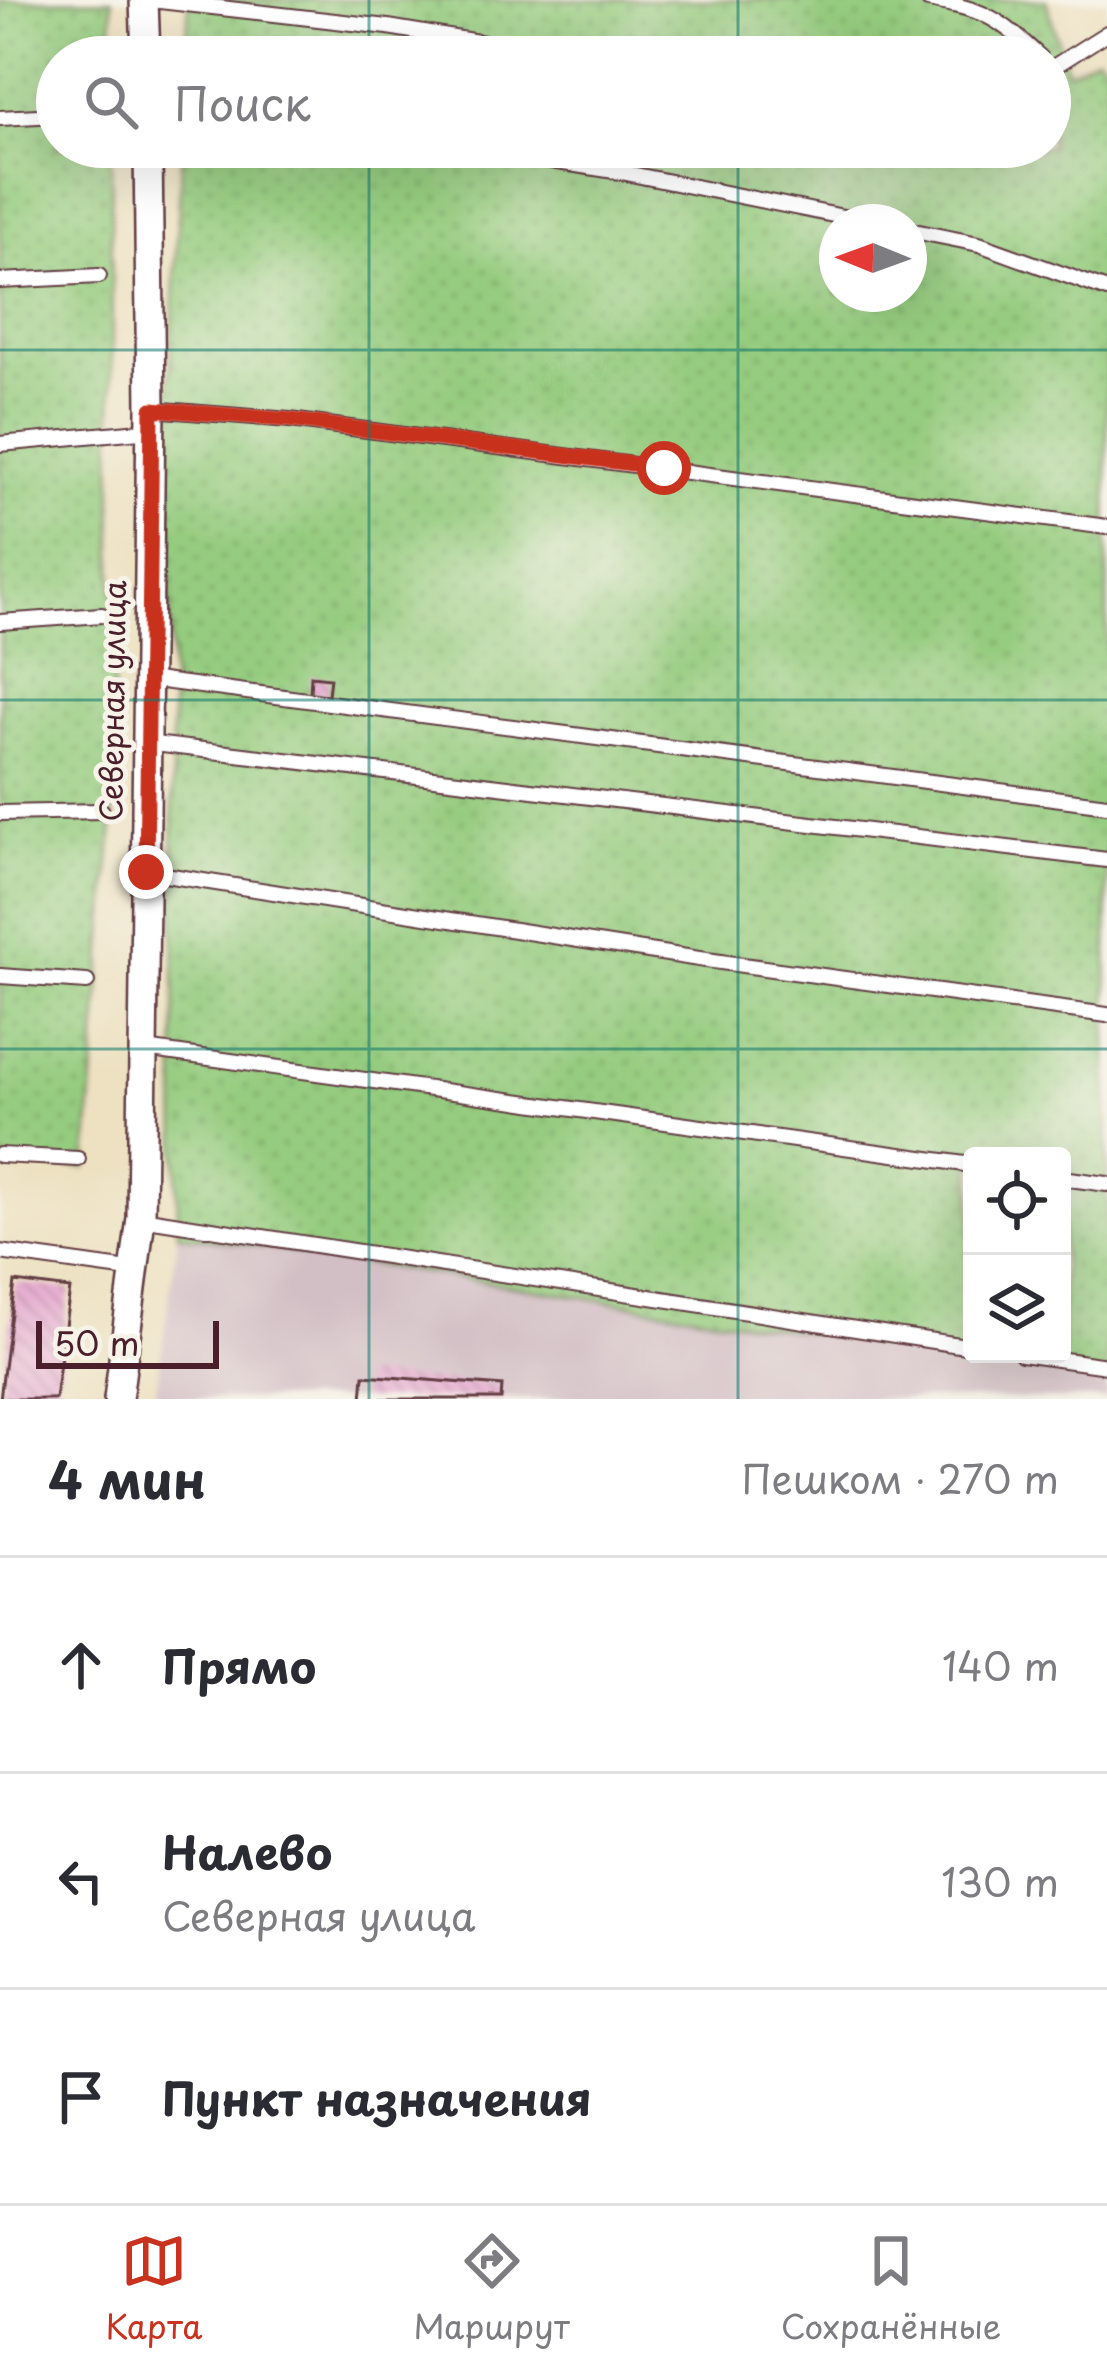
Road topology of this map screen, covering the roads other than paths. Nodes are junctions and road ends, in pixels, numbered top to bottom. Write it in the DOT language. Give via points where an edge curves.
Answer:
graph roads {
  1 [pos="148,0"];
  2 [pos="928,0"];
  3 [pos="1107,33"];
  4 [pos="147,36"];
  5 [pos="443,36"];
  6 [pos="1017,36"];
  7 [pos="1071,53"];
  8 [pos="36,116"];
  9 [pos="0,118"];
  10 [pos="148,168"];
  11 [pos="595,168"];
  12 [pos="819,212"];
  13 [pos="927,234"];
  14 [pos="99,276"];
  15 [pos="0,281"];
  16 [pos="1107,290"];
  17 [pos="151,420"];
  18 [pos="0,444"];
  19 [pos="1107,527"];
  20 [pos="102,615"];
  21 [pos="0,622"];
  22 [pos="147,680"];
  23 [pos="146,743"];
  24 [pos="1107,805"];
  25 [pos="102,811"];
  26 [pos="0,812"];
  27 [pos="1107,860"];
  28 [pos="146,872"];
  29 [pos="0,976"];
  30 [pos="87,982"];
  31 [pos="1107,1015"];
  32 [pos="145,1048"];
  33 [pos="0,1155"];
  34 [pos="78,1159"];
  35 [pos="963,1164"];
  36 [pos="1071,1179"];
  37 [pos="1107,1184"];
  38 [pos="141,1218"];
  39 [pos="0,1252"];
  40 [pos="136,1271"];
  41 [pos="963,1346"];
  42 [pos="1071,1361"];
  43 [pos="1107,1366"];
  44 [pos="118,1399"];
  1 -- 4 [label="street"];
  1 -- 5 [label="lane"];
  2 -- 6 [label="lane" via="983,11"];
  3 -- 7 [label="lane"];
  8 -- 9 [label="lane"];
  10 -- 17 [label="street, Северная улица"];
  11 -- 12 [label="lane"];
  13 -- 16 [label="lane"];
  14 -- 15 [label="lane"];
  17 -- 18 [label="lane"];
  17 -- 19 [label="lane" via="290,420"];
  17 -- 22 [label="street, Северная улица"];
  20 -- 21 [label="lane"];
  22 -- 23 [label="street, Северная улица"];
  22 -- 24 [label="lane"];
  23 -- 27 [label="lane"];
  23 -- 28 [label="street, Северная улица"];
  25 -- 26 [label="lane"];
  28 -- 31 [label="lane"];
  28 -- 32 [label="street, Северная улица"];
  29 -- 30 [label="lane"];
  32 -- 35 [label="lane"];
  32 -- 38 [label="street, Северная улица"];
  33 -- 34 [label="lane"];
  36 -- 37 [label="lane"];
  38 -- 40 [label="street, Северная улица"];
  38 -- 41 [label="lane"];
  39 -- 40 [label="lane"];
  40 -- 44 [label="street, Северная улица"];
  42 -- 43 [label="lane"];
}
